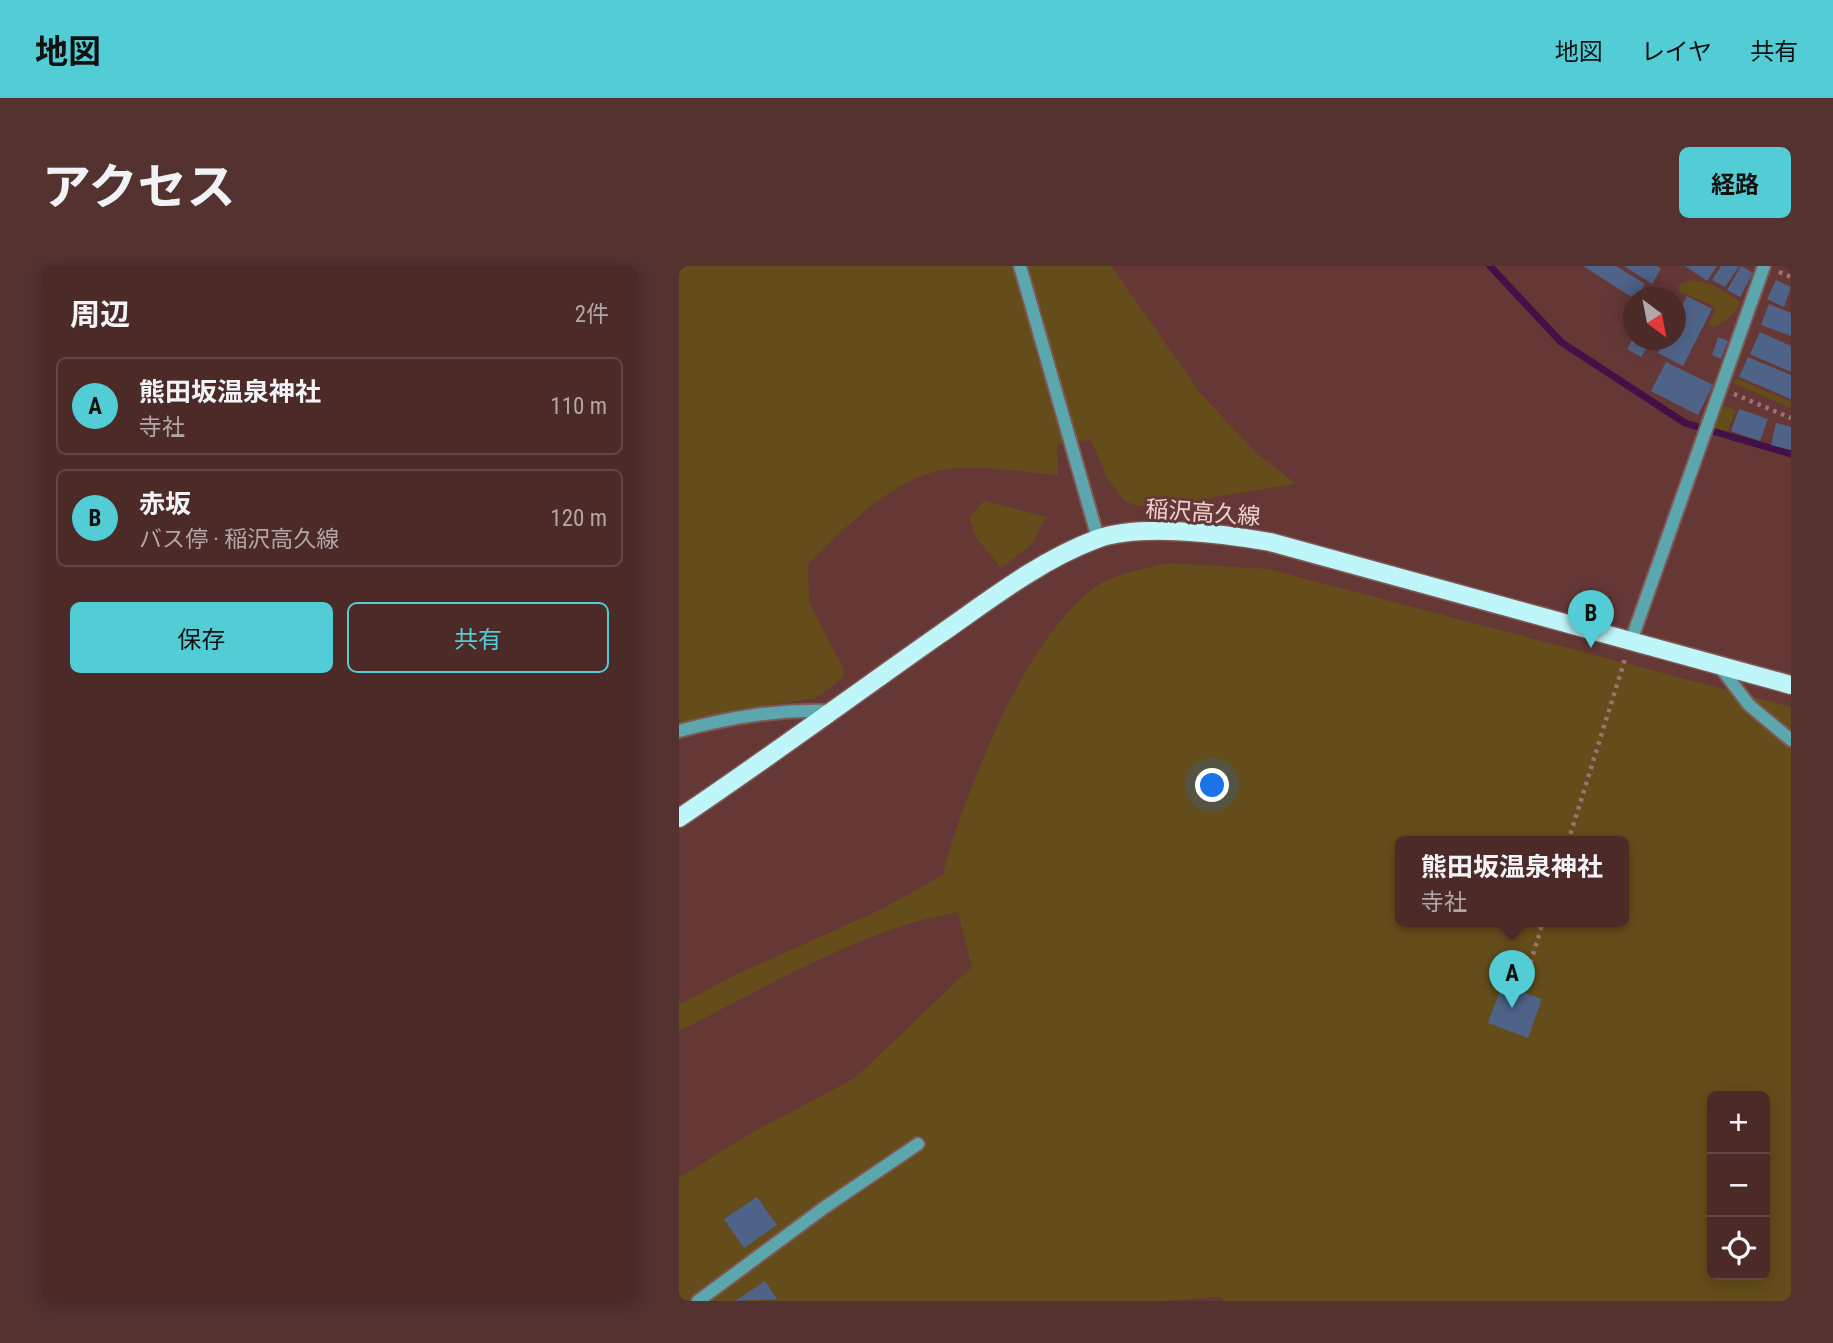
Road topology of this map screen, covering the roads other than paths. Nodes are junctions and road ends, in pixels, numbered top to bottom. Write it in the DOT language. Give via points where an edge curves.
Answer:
graph roads {
  1 [pos="1020,266"];
  2 [pos="1764,266"];
  3 [pos="1098,538"];
  4 [pos="1631,641"];
  5 [pos="1721,667"];
  6 [pos="1791,685"];
  7 [pos="832,711"];
  8 [pos="679,731"];
  9 [pos="1791,740"];
  10 [pos="679,818"];
  11 [pos="918,1144"];
  12 [pos="698,1301"];
  1 -- 3 [label="street"];
  2 -- 4 [label="street"];
  3 -- 4 [label="main road, 稲沢高久線" via="1137,532 1187,533 1270,542"];
  3 -- 7 [label="main road, 稲沢高久線" via="988,600"];
  4 -- 5 [label="main road, 稲沢高久線"];
  5 -- 6 [label="main road, 稲沢高久線"];
  5 -- 9 [label="street" via="1749,705"];
  7 -- 8 [label="street" via="786,709"];
  7 -- 10 [label="main road, 稲沢高久線"];
  11 -- 12 [label="street"];
}
